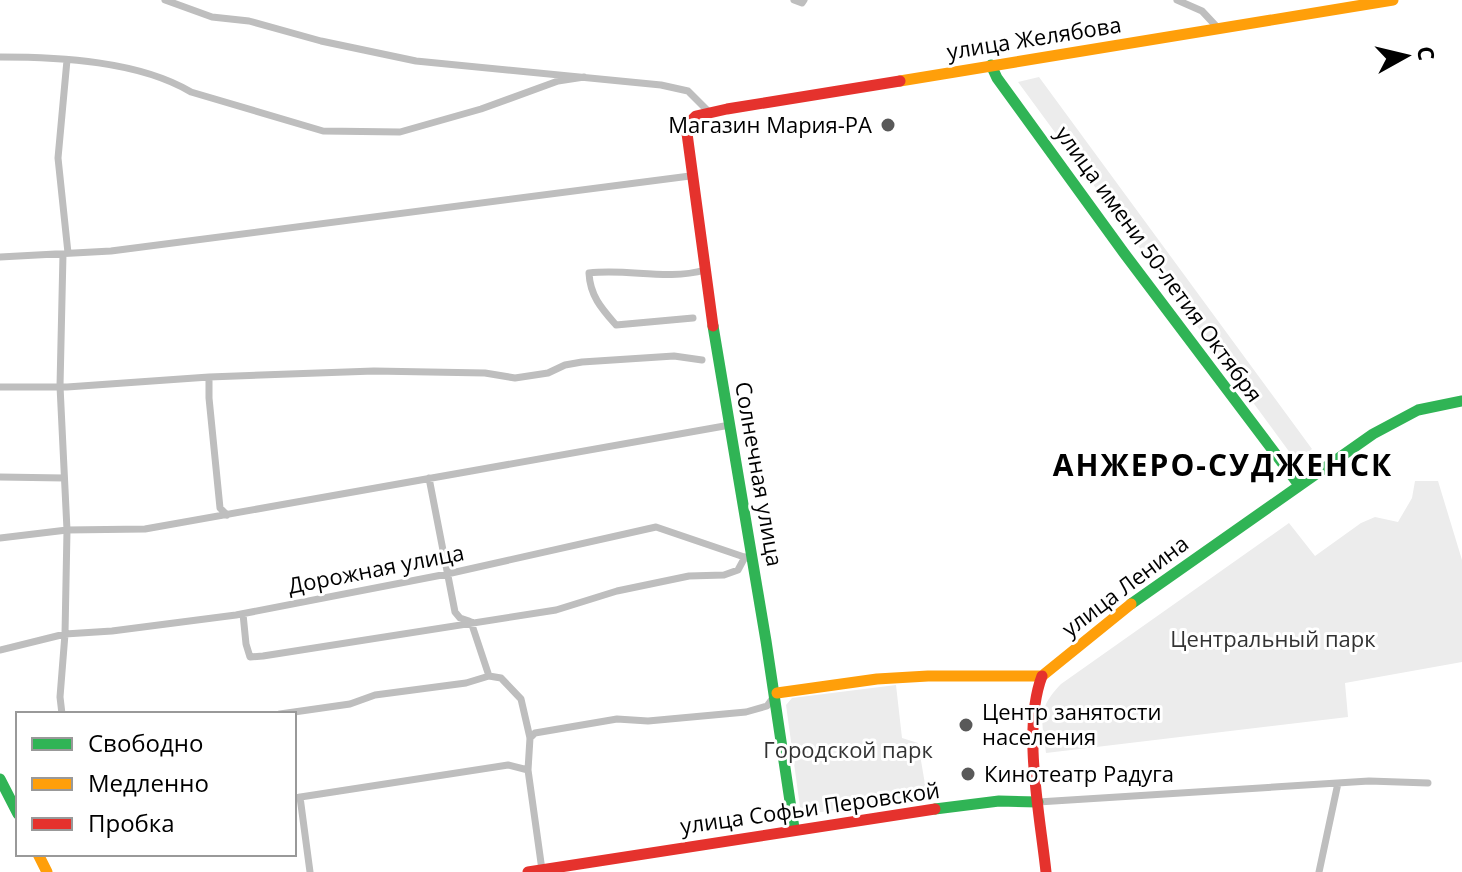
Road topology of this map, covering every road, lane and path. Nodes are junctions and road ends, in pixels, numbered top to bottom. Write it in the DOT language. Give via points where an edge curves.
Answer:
graph roads {
  1 [pos="165,0"];
  2 [pos="794,0"];
  3 [pos="804,0"];
  4 [pos="1177,0"];
  5 [pos="1393,0"];
  6 [pos="1217,27"];
  7 [pos="0,57"];
  8 [pos="67,60"];
  9 [pos="991,65"];
  10 [pos="584,77"];
  11 [pos="710,113"];
  12 [pos="686,126"];
  13 [pos="690,176"];
  14 [pos="65,254"];
  15 [pos="0,257"];
  16 [pos="705,270"];
  17 [pos="693,318"];
  18 [pos="702,360"];
  19 [pos="209,377"];
  20 [pos="60,386"];
  21 [pos="0,387"];
  22 [pos="1462,401"];
  23 [pos="730,425"];
  24 [pos="0,477"];
  25 [pos="64,478"];
  26 [pos="429,478"];
  27 [pos="1299,485"];
  28 [pos="227,515"];
  29 [pos="67,530"];
  30 [pos="0,538"];
  31 [pos="749,558"];
  32 [pos="447,574"];
  33 [pos="243,614"];
  34 [pos="471,622"];
  35 [pos="65,634"];
  36 [pos="0,650"];
  37 [pos="489,676"];
  38 [pos="1042,676"];
  39 [pos="777,693"];
  40 [pos="62,712"];
  41 [pos="294,712"];
  42 [pos="530,738"];
  43 [pos="528,770"];
  44 [pos="0,779"];
  45 [pos="1338,783"];
  46 [pos="1428,783"];
  47 [pos="297,798"];
  48 [pos="1038,802"];
  49 [pos="16,810"];
  50 [pos="794,828"];
  51 [pos="542,870"];
  52 [pos="310,872"];
  53 [pos="528,872"];
  54 [pos="1046,872"];
  55 [pos="1319,872"];
  1 -- 10 [label="street" via="212,17 416,61"];
  2 -- 3 [label="street"];
  4 -- 6 [label="street" via="1202,11"];
  5 -- 6 [label="street, улица Желябова"];
  6 -- 9 [label="street, улица Желябова"];
  7 -- 8 [label="street"];
  8 -- 10 [label="street" via="174,82 191,92 323,131 400,132"];
  8 -- 14 [label="street" via="58,158"];
  9 -- 11 [label="street, улица Желябова"];
  9 -- 27 [label="street, улица имени 50-летия Октября"];
  10 -- 11 [label="street" via="688,91"];
  11 -- 12 [label="street, улица Желябова" via="696,116"];
  12 -- 13 [label="street, Солнечная улица"];
  13 -- 14 [label="street"];
  13 -- 16 [label="street, Солнечная улица"];
  14 -- 15 [label="street"];
  14 -- 20 [label="street"];
  16 -- 17 [label="street" via="667,276 589,273 597,302 616,325"];
  16 -- 23 [label="street, Солнечная улица"];
  18 -- 19 [label="street" via="674,356 582,362 515,378 374,371"];
  19 -- 20 [label="street"];
  19 -- 28 [label="street" via="220,508"];
  20 -- 21 [label="street"];
  20 -- 25 [label="street"];
  22 -- 27 [label="street, улица Ленина" via="1418,410"];
  23 -- 26 [label="street"];
  23 -- 31 [label="street, Солнечная улица"];
  24 -- 25 [label="street"];
  25 -- 29 [label="street"];
  26 -- 28 [label="street"];
  26 -- 32 [label="street"];
  27 -- 38 [label="street, улица Ленина" via="1142,595"];
  28 -- 29 [label="street" via="145,529"];
  29 -- 30 [label="street"];
  29 -- 35 [label="street"];
  31 -- 32 [label="street, Дорожная улица" via="656,527"];
  31 -- 34 [label="street" via="724,575 689,576 556,610"];
  31 -- 39 [label="street, Солнечная улица"];
  32 -- 33 [label="street, Дорожная улица"];
  32 -- 34 [label="street" via="455,612"];
  33 -- 34 [label="street" via="250,657"];
  33 -- 35 [label="street, Дорожная улица"];
  34 -- 37 [label="street"];
  35 -- 36 [label="street, Дорожная улица"];
  35 -- 40 [label="street"];
  37 -- 41 [label="street"];
  37 -- 42 [label="street" via="501,678 521,699"];
  38 -- 39 [label="street" via="877,679"];
  38 -- 48 [label="street" via="1033,720"];
  39 -- 42 [label="street" via="767,706 746,712 617,719"];
  39 -- 50 [label="street, Солнечная улица"];
  42 -- 43 [label="street"];
  43 -- 47 [label="street" via="508,765"];
  43 -- 51 [label="street"];
  44 -- 49 [label="street"];
  45 -- 46 [label="street, улица Софьи Перовской"];
  45 -- 48 [label="street, улица Софьи Перовской"];
  45 -- 55 [label="street"];
  47 -- 52 [label="street"];
  48 -- 50 [label="street, улица Софьи Перовской"];
  48 -- 54 [label="street"];
  50 -- 51 [label="street, улица Софьи Перовской"];
  51 -- 53 [label="street, улица Софьи Перовской"];
}
